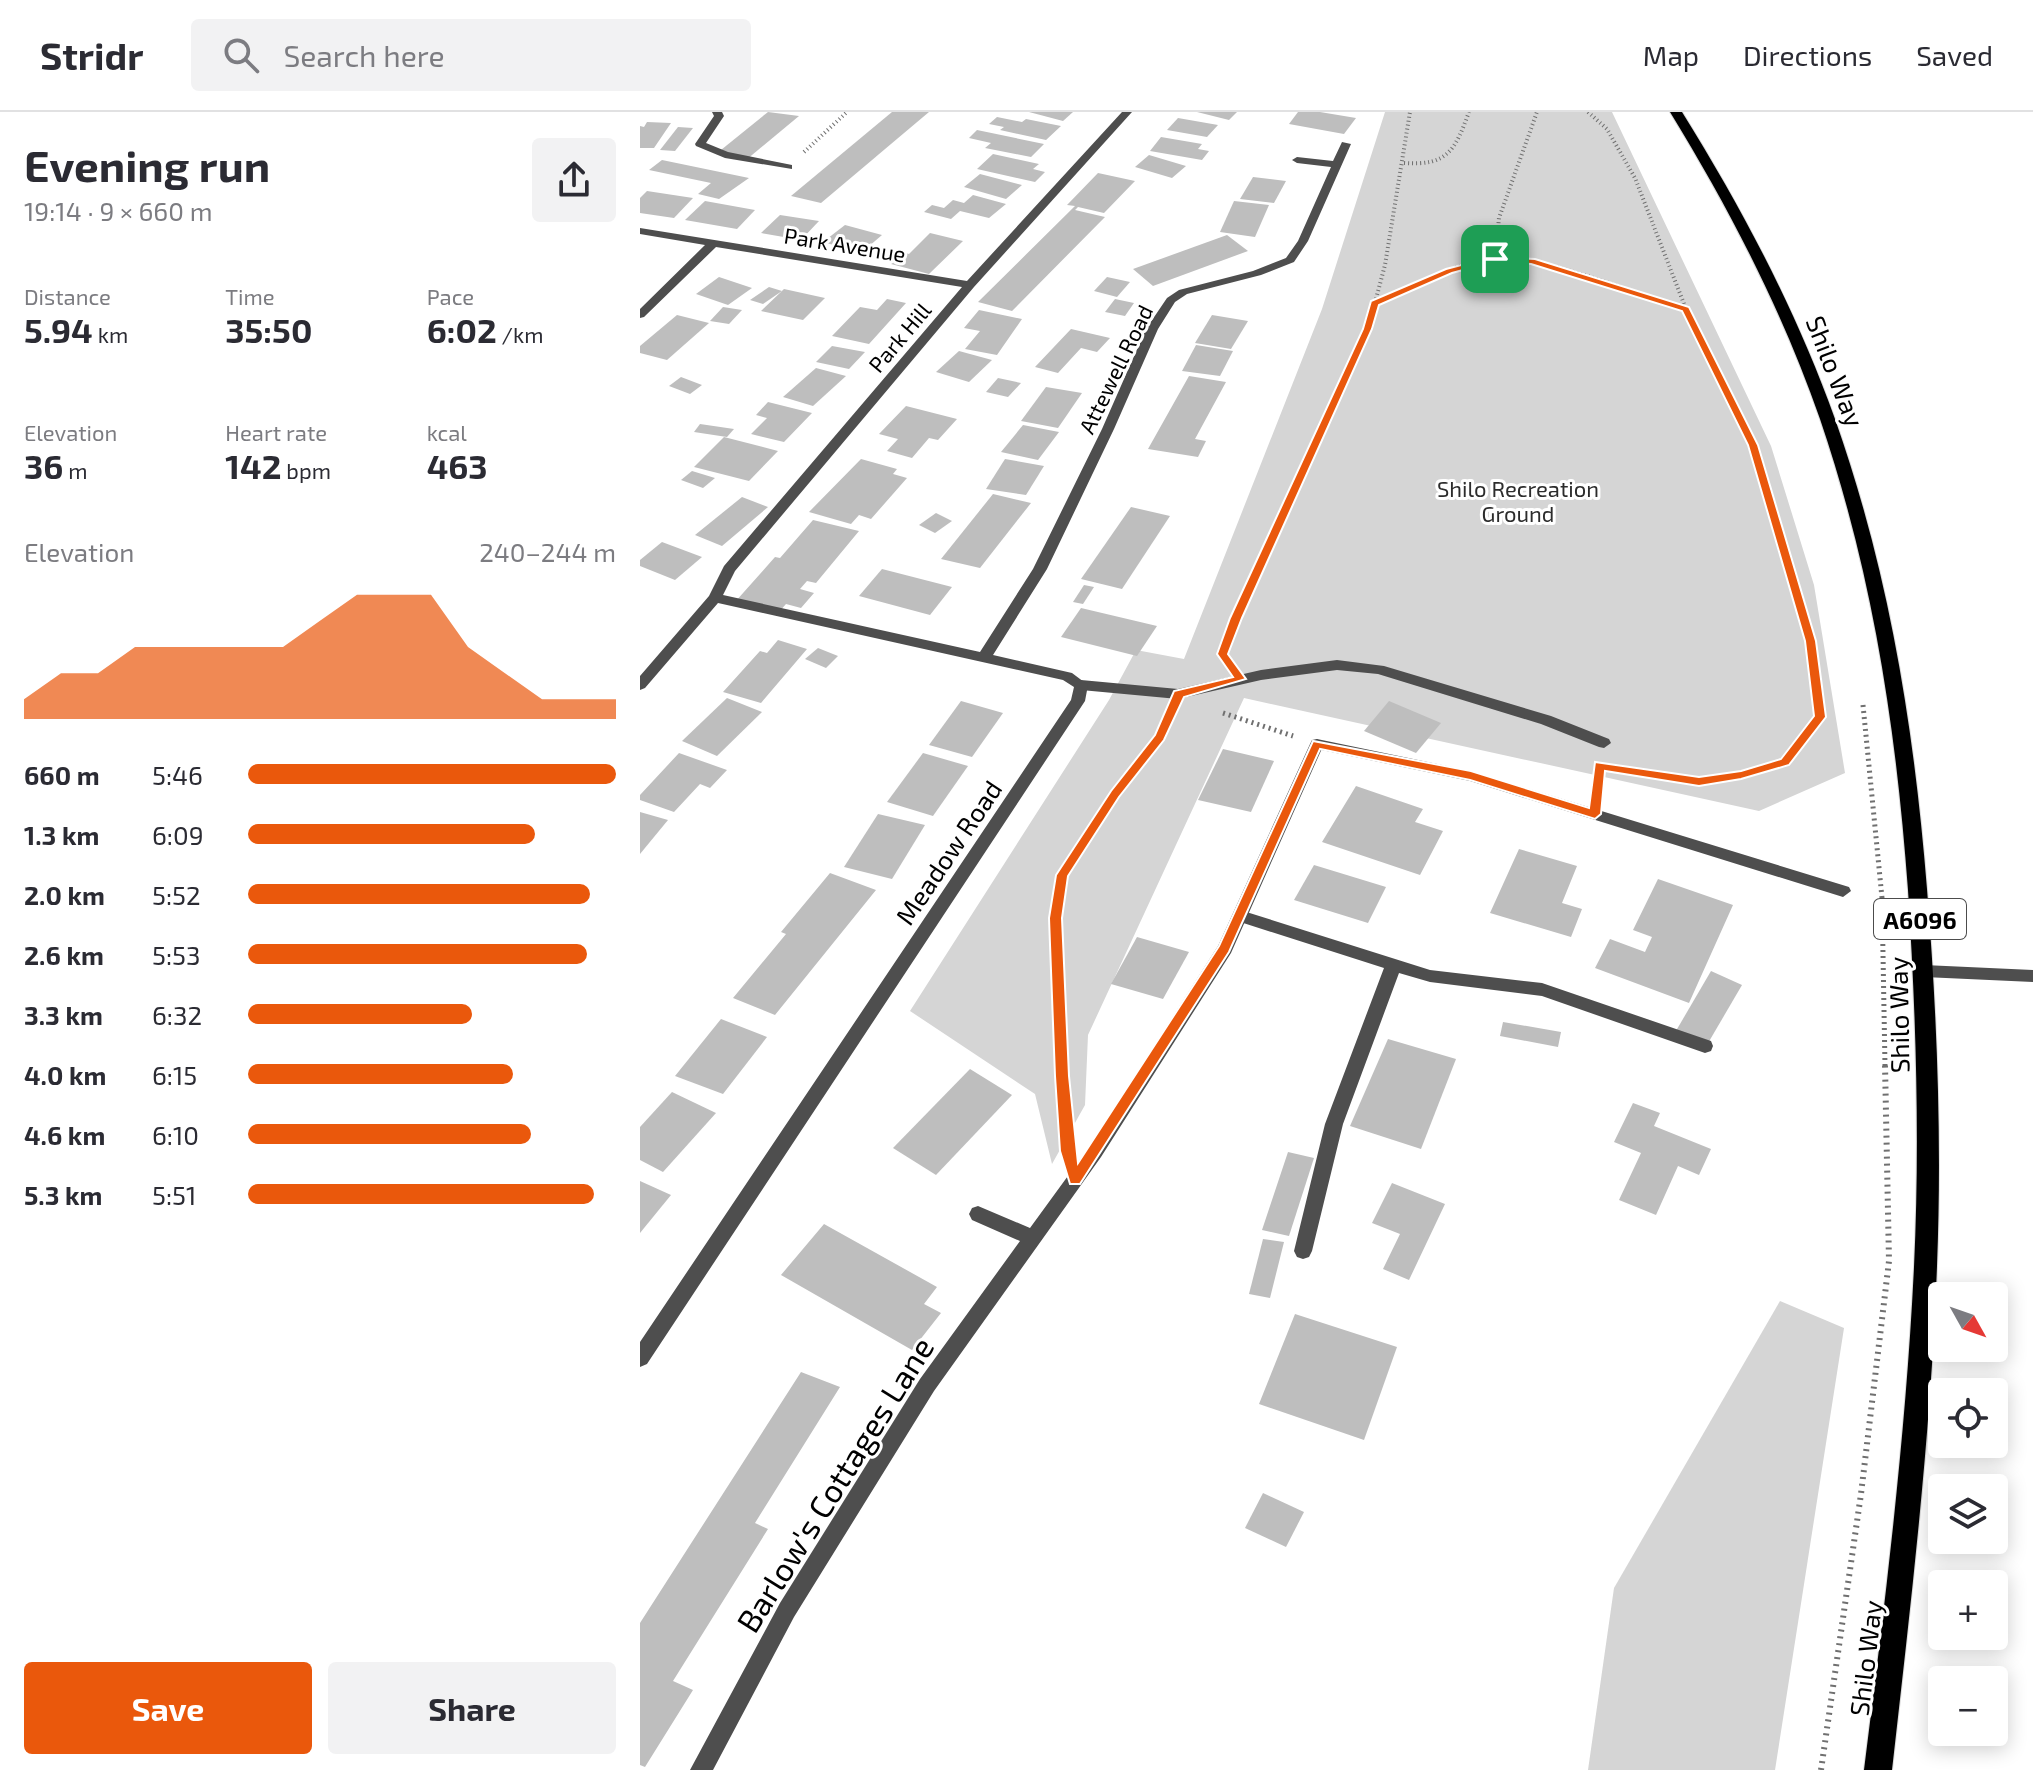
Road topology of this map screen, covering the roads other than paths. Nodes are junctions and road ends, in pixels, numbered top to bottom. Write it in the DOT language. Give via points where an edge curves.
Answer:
graph roads {
  1 [pos="717,112"];
  2 [pos="1127,112"];
  3 [pos="1676,112"];
  4 [pos="1346,144"];
  5 [pos="1297,160"];
  6 [pos="1337,165"];
  7 [pos="788,167"];
  8 [pos="640,231"];
  9 [pos="713,243"];
  10 [pos="970,285"];
  11 [pos="640,315"];
  12 [pos="715,598"];
  13 [pos="983,659"];
  14 [pos="640,685"];
  15 [pos="1081,685"];
  16 [pos="1604,743"];
  17 [pos="1843,891"];
  18 [pos="1240,916"];
  19 [pos="1394,964"];
  20 [pos="1924,971"];
  21 [pos="2033,976"];
  22 [pos="1705,1046"];
  23 [pos="978,1214"];
  24 [pos="1033,1238"];
  25 [pos="1303,1251"];
  26 [pos="640,1358"];
  27 [pos="701,1770"];
  28 [pos="1878,1770"];
  1 -- 7 [label="street" via="700,144 725,155"];
  2 -- 10 [label="street, Park Hill"];
  3 -- 20 [label="main road, Shilo Way / A6096" via="1775,288 1821,396 1859,512 1907,757"];
  4 -- 6 [label="street, Attewell Road"];
  5 -- 6 [label="street"];
  6 -- 13 [label="street, Attewell Road" via="1290,260 1171,300 1152,329 1040,569"];
  8 -- 9 [label="street, Park Avenue"];
  9 -- 10 [label="street, Park Avenue"];
  9 -- 11 [label="street"];
  10 -- 12 [label="street, Park Hill" via="729,569"];
  12 -- 13 [label="street"];
  12 -- 14 [label="street, Park Hill"];
  13 -- 15 [label="street" via="1067,676"];
  15 -- 16 [label="street" via="1178,697 1241,679 1337,665 1379,669"];
  15 -- 26 [label="street, Meadow Road" via="1078,701"];
  17 -- 18 [label="street, Barlow's Cottages Lane" via="1471,776 1317,744"];
  18 -- 19 [label="street"];
  18 -- 24 [label="street, Barlow's Cottages Lane" via="1225,949 1095,1152"];
  19 -- 22 [label="street" via="1430,976 1542,990"];
  19 -- 25 [label="street" via="1334,1124"];
  20 -- 21 [label="street"];
  20 -- 28 [label="main road, Shilo Way / A6096" via="1923,1314"];
  23 -- 24 [label="street"];
  24 -- 27 [label="street, Barlow's Cottages Lane" via="927,1385 787,1610"];
}
